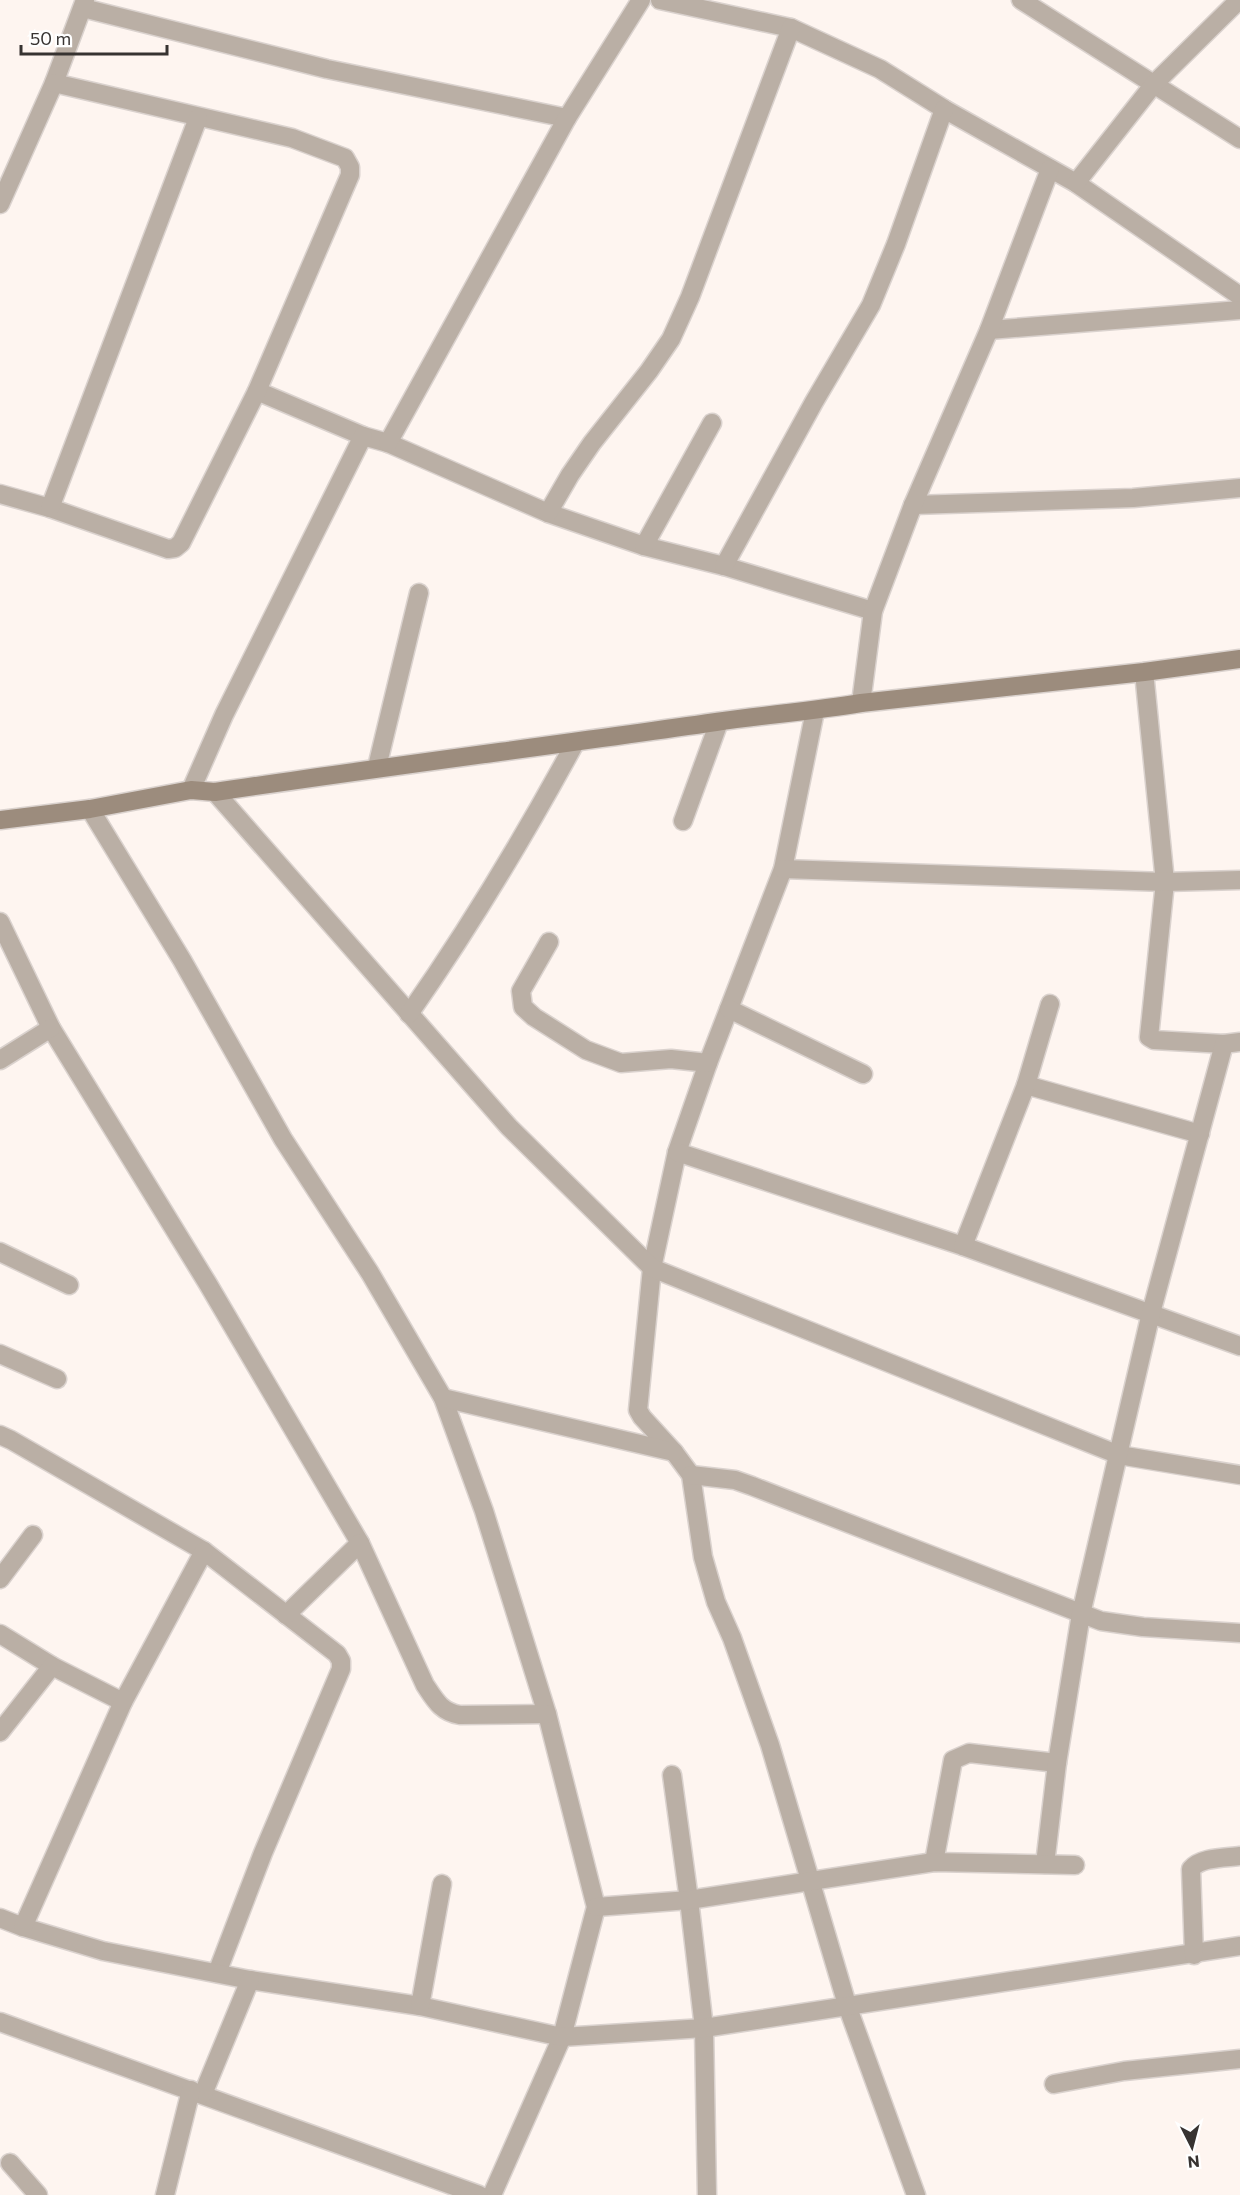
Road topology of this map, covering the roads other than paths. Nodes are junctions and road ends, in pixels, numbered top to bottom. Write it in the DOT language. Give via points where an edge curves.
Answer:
graph roads {
  1 [pos="641,0"];
  2 [pos="660,0"];
  3 [pos="1021,0"];
  4 [pos="1239,0"];
  5 [pos="84,4"];
  6 [pos="791,28"];
  7 [pos="54,83"];
  8 [pos="1154,84"];
  9 [pos="944,109"];
  10 [pos="198,118"];
  11 [pos="567,118"];
  12 [pos="1240,139"];
  13 [pos="1050,169"];
  14 [pos="1076,183"];
  15 [pos="0,204"];
  16 [pos="1240,296"];
  17 [pos="1240,310"];
  18 [pos="989,330"];
  19 [pos="257,391"];
  20 [pos="712,423"];
  21 [pos="363,436"];
  22 [pos="388,443"];
  23 [pos="1240,488"];
  24 [pos="0,494"];
  25 [pos="913,506"];
  26 [pos="50,508"];
  27 [pos="548,513"];
  28 [pos="644,546"];
  29 [pos="724,566"];
  30 [pos="419,593"];
  31 [pos="873,611"];
  32 [pos="1240,659"];
  33 [pos="1144,672"];
  34 [pos="861,703"];
  35 [pos="815,711"];
  36 [pos="719,722"];
  37 [pos="575,743"];
  38 [pos="377,768"];
  39 [pos="191,790"];
  40 [pos="215,792"];
  41 [pos="90,809"];
  42 [pos="0,820"];
  43 [pos="683,821"];
  44 [pos="783,869"];
  45 [pos="1240,880"];
  46 [pos="1165,882"];
  47 [pos="0,922"];
  48 [pos="549,942"];
  49 [pos="1050,1004"];
  50 [pos="729,1009"];
  51 [pos="410,1014"];
  52 [pos="51,1028"];
  53 [pos="1232,1043"];
  54 [pos="0,1060"];
  55 [pos="708,1063"];
  56 [pos="863,1074"];
  57 [pos="1026,1085"];
  58 [pos="1200,1134"];
  59 [pos="676,1152"];
  60 [pos="963,1246"];
  61 [pos="0,1252"];
  62 [pos="652,1268"];
  63 [pos="69,1285"];
  64 [pos="1151,1313"];
  65 [pos="1240,1346"];
  66 [pos="0,1354"];
  67 [pos="57,1379"];
  68 [pos="443,1398"];
  69 [pos="0,1435"];
  70 [pos="674,1452"];
  71 [pos="1119,1455"];
  72 [pos="691,1475"];
  73 [pos="1240,1475"];
  74 [pos="33,1535"];
  75 [pos="360,1543"];
  76 [pos="204,1551"];
  77 [pos="0,1579"];
  78 [pos="1081,1614"];
  79 [pos="286,1615"];
  80 [pos="1240,1633"];
  81 [pos="0,1634"];
  82 [pos="52,1666"];
  83 [pos="123,1702"];
  84 [pos="546,1714"];
  85 [pos="0,1732"];
  86 [pos="1057,1763"];
  87 [pos="672,1775"];
  88 [pos="1240,1856"];
  89 [pos="934,1862"];
  90 [pos="1045,1864"];
  91 [pos="1076,1865"];
  92 [pos="812,1882"];
  93 [pos="442,1884"];
  94 [pos="689,1900"];
  95 [pos="596,1907"];
  96 [pos="0,1918"];
  97 [pos="23,1927"];
  98 [pos="1240,1946"];
  99 [pos="1194,1955"];
  100 [pos="217,1973"];
  101 [pos="250,1980"];
  102 [pos="420,2006"];
  103 [pos="848,2007"];
  104 [pos="0,2022"];
  105 [pos="704,2028"];
  106 [pos="562,2037"];
  107 [pos="1240,2059"];
  108 [pos="1054,2084"];
  109 [pos="197,2092"];
  110 [pos="10,2163"];
  111 [pos="38,2195"];
  112 [pos="165,2195"];
  113 [pos="479,2195"];
  114 [pos="492,2195"];
  115 [pos="706,2195"];
  116 [pos="916,2195"];
  1 -- 11 [label="street"];
  2 -- 6 [label="street"];
  3 -- 8 [label="street"];
  4 -- 8 [label="street"];
  5 -- 7 [label="street"];
  5 -- 11 [label="street" via="327,69"];
  6 -- 9 [label="street" via="880,69"];
  6 -- 27 [label="street" via="671,339 592,444"];
  7 -- 10 [label="street"];
  7 -- 15 [label="street"];
  8 -- 12 [label="street"];
  8 -- 14 [label="street"];
  9 -- 13 [label="street"];
  9 -- 29 [label="street" via="871,305"];
  10 -- 19 [label="street" via="292,138 345,158 350,166 350,175"];
  10 -- 26 [label="street"];
  11 -- 22 [label="street"];
  13 -- 14 [label="street"];
  13 -- 18 [label="street"];
  14 -- 16 [label="street"];
  17 -- 18 [label="street"];
  18 -- 25 [label="street"];
  19 -- 21 [label="street"];
  19 -- 26 [label="street" via="181,543 175,548 168,549"];
  20 -- 28 [label="street"];
  21 -- 22 [label="street"];
  21 -- 39 [label="street" via="224,715"];
  22 -- 27 [label="street"];
  23 -- 25 [label="street" via="1133,498"];
  24 -- 26 [label="street"];
  25 -- 31 [label="street"];
  27 -- 28 [label="street"];
  28 -- 29 [label="street"];
  29 -- 31 [label="street"];
  30 -- 38 [label="street"];
  31 -- 34 [label="street"];
  32 -- 33 [label="street"];
  33 -- 34 [label="street"];
  33 -- 46 [label="street"];
  34 -- 35 [label="street"];
  35 -- 36 [label="street"];
  35 -- 44 [label="street"];
  36 -- 37 [label="street"];
  36 -- 43 [label="street"];
  37 -- 38 [label="street"];
  37 -- 51 [label="street" via="495,885"];
  38 -- 40 [label="street"];
  39 -- 40 [label="street"];
  39 -- 41 [label="street"];
  40 -- 51 [label="street"];
  41 -- 42 [label="street"];
  41 -- 68 [label="street" via="284,1139 370,1273"];
  44 -- 46 [label="street"];
  44 -- 50 [label="street"];
  45 -- 46 [label="street"];
  46 -- 53 [label="street" via="1149,1037"];
  47 -- 52 [label="street"];
  48 -- 55 [label="street" via="521,991 523,1007 534,1017 586,1050 621,1063 671,1059"];
  49 -- 57 [label="street"];
  50 -- 55 [label="street"];
  50 -- 56 [label="street"];
  51 -- 62 [label="street" via="509,1127"];
  52 -- 54 [label="street"];
  52 -- 75 [label="street"];
  53 -- 58 [label="street"];
  55 -- 59 [label="street"];
  57 -- 58 [label="street"];
  57 -- 60 [label="street"];
  58 -- 64 [label="street"];
  59 -- 60 [label="street"];
  59 -- 62 [label="street"];
  60 -- 64 [label="street"];
  61 -- 63 [label="street"];
  62 -- 70 [label="street" via="638,1410"];
  62 -- 71 [label="street"];
  64 -- 65 [label="street"];
  64 -- 71 [label="street"];
  66 -- 67 [label="street"];
  68 -- 70 [label="street"];
  68 -- 84 [label="street" via="484,1511"];
  69 -- 76 [label="street"];
  70 -- 72 [label="street"];
  71 -- 73 [label="street"];
  71 -- 78 [label="street"];
  72 -- 78 [label="street" via="752,1486"];
  72 -- 92 [label="street" via="703,1557 716,1602 770,1745"];
  74 -- 77 [label="street"];
  75 -- 79 [label="street"];
  75 -- 84 [label="street" via="425,1685 439,1705 448,1713 460,1715"];
  76 -- 79 [label="street"];
  76 -- 83 [label="street"];
  78 -- 80 [label="street" via="1143,1627"];
  78 -- 86 [label="street"];
  79 -- 100 [label="street" via="337,1654 341,1669"];
  81 -- 82 [label="street"];
  82 -- 83 [label="street"];
  82 -- 85 [label="street"];
  83 -- 97 [label="street"];
  84 -- 95 [label="street"];
  86 -- 89 [label="street" via="969,1753 953,1760"];
  86 -- 90 [label="street"];
  87 -- 94 [label="street"];
  88 -- 99 [label="street" via="1202,1862 1191,1869"];
  89 -- 90 [label="street"];
  89 -- 92 [label="street"];
  90 -- 91 [label="street"];
  92 -- 94 [label="street"];
  92 -- 103 [label="street"];
  93 -- 102 [label="street"];
  94 -- 95 [label="street"];
  94 -- 105 [label="street"];
  95 -- 106 [label="street"];
  96 -- 97 [label="street"];
  97 -- 100 [label="street" via="103,1952"];
  98 -- 99 [label="street"];
  99 -- 103 [label="street"];
  100 -- 101 [label="street"];
  101 -- 102 [label="street"];
  101 -- 109 [label="street"];
  102 -- 106 [label="street"];
  103 -- 105 [label="street"];
  103 -- 116 [label="street"];
  104 -- 109 [label="street"];
  105 -- 106 [label="street"];
  105 -- 115 [label="street"];
  106 -- 114 [label="street"];
  107 -- 108 [label="street" via="1124,2071"];
  109 -- 112 [label="street"];
  109 -- 113 [label="street"];
  110 -- 111 [label="street"];
}
